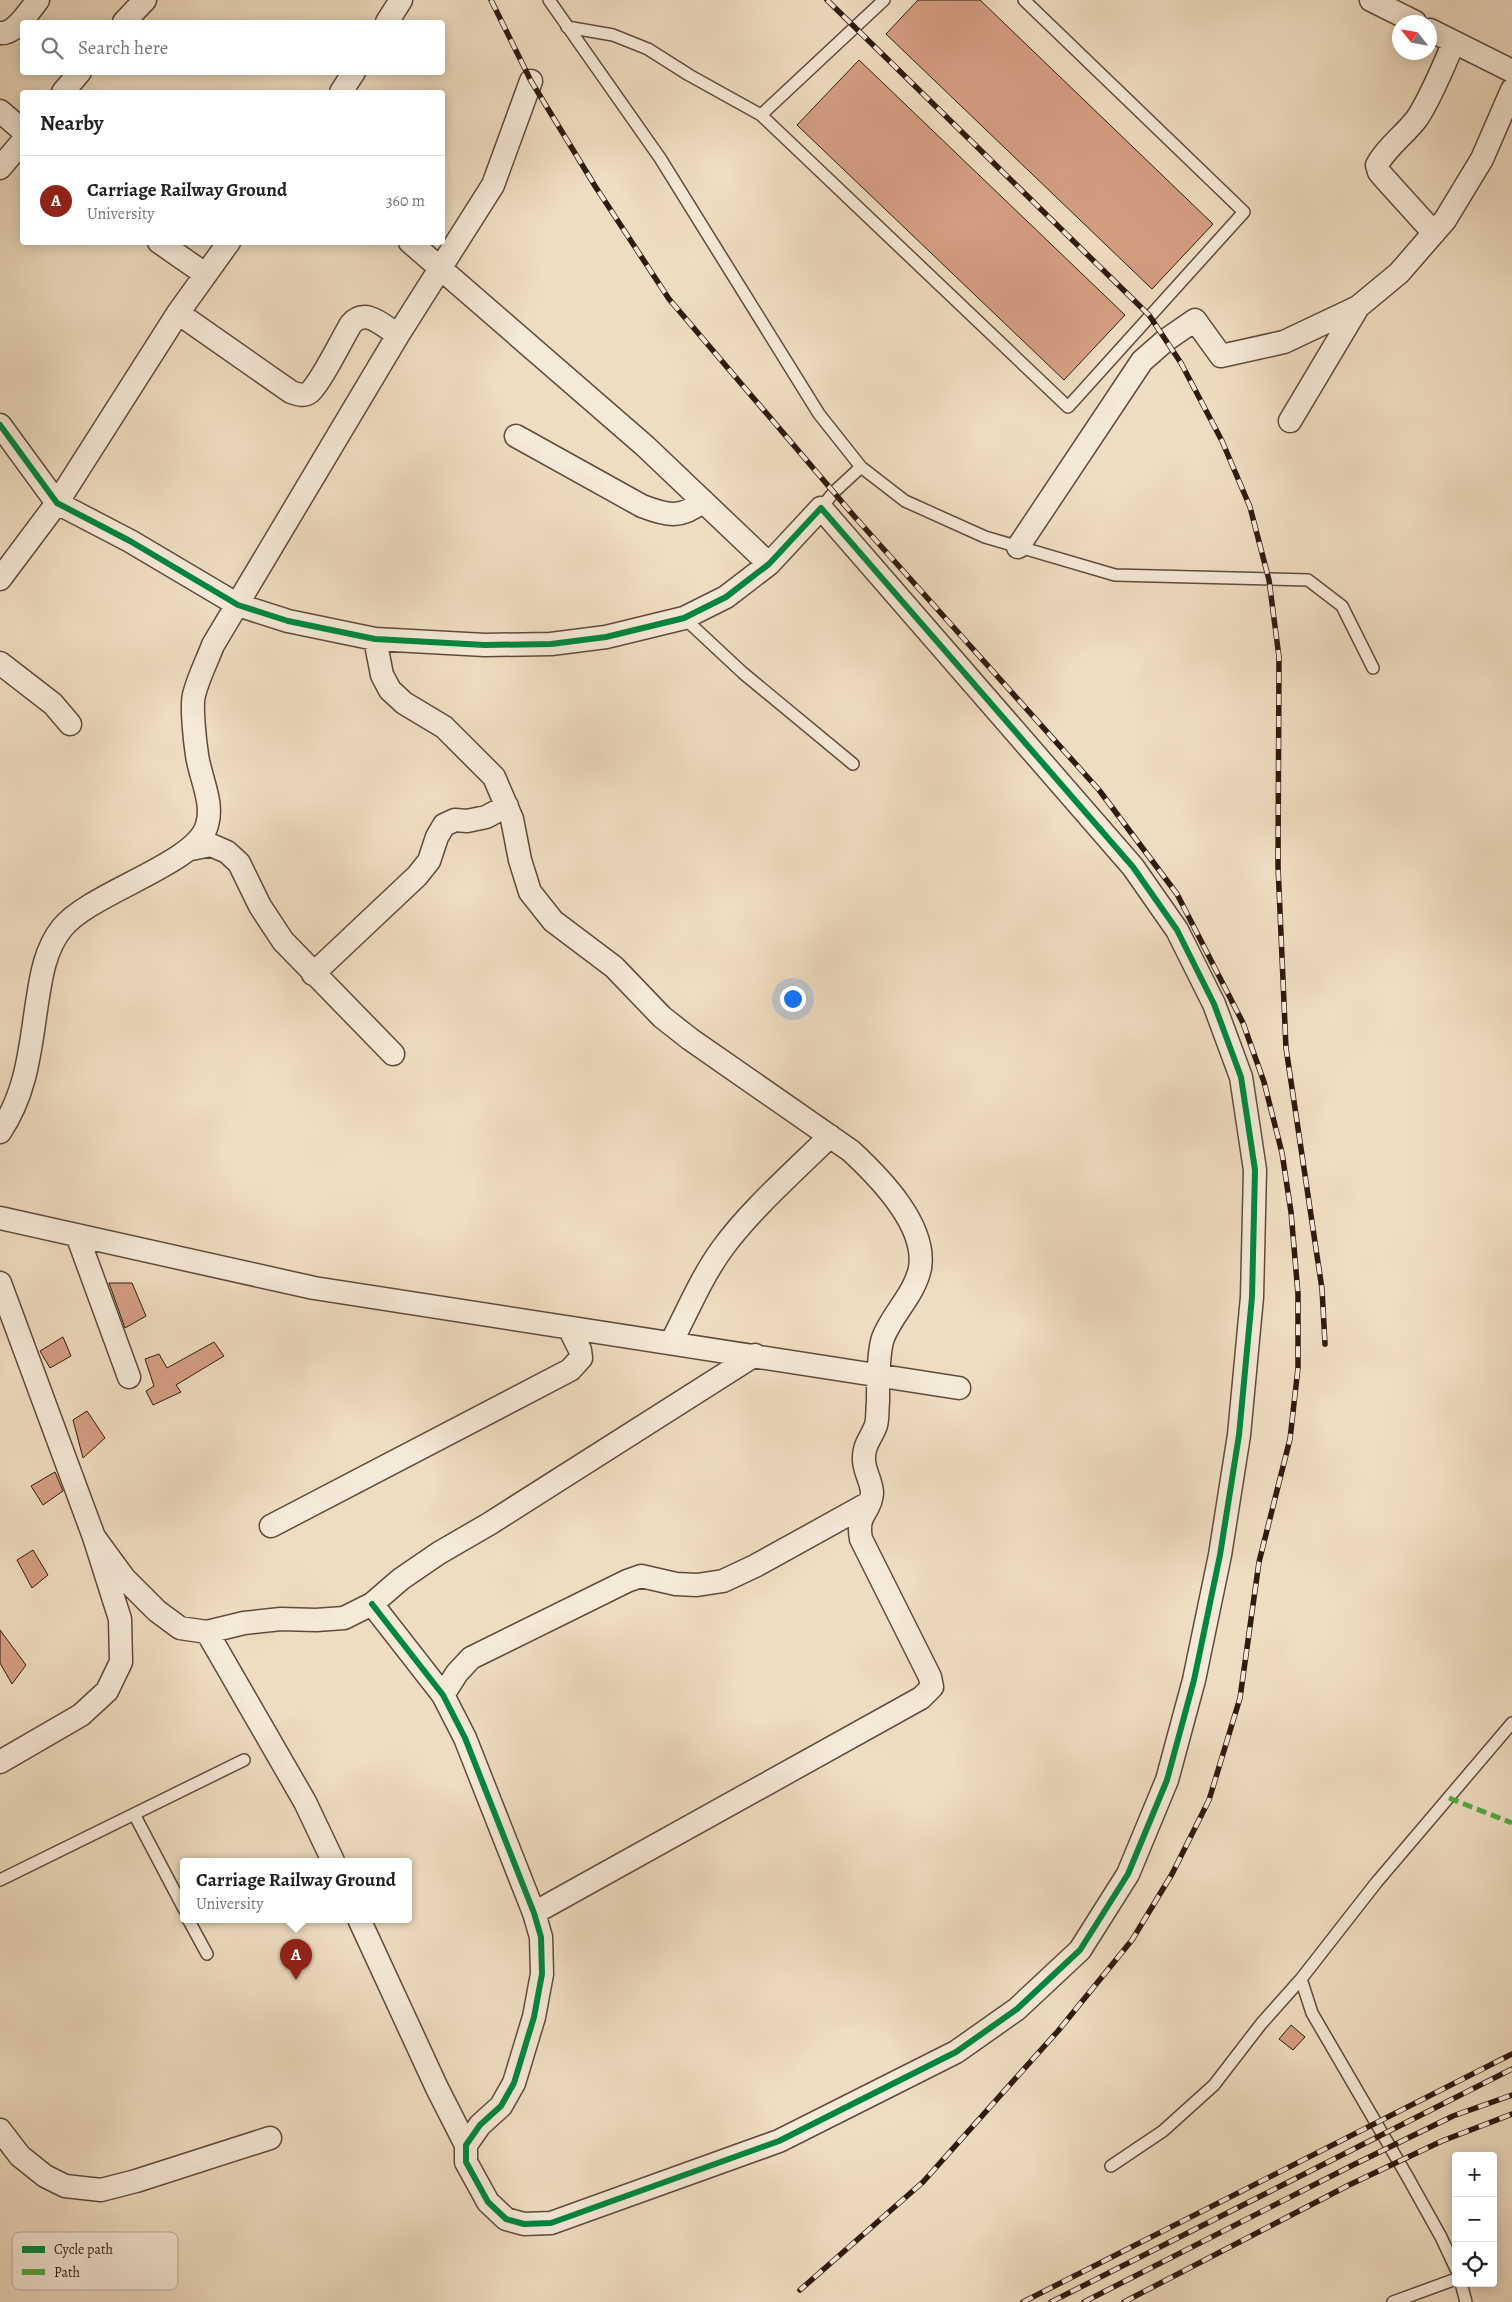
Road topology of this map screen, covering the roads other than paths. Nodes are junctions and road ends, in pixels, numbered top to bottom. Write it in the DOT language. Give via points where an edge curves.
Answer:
graph roads {
  1 [pos="38,0"];
  2 [pos="145,0"];
  3 [pos="401,0"];
  4 [pos="550,0"];
  5 [pos="884,0"];
  6 [pos="1024,0"];
  7 [pos="1371,0"];
  8 [pos="1401,15"];
  9 [pos="21,20"];
  10 [pos="126,20"];
  11 [pos="388,20"];
  12 [pos="20,21"];
  13 [pos="567,27"];
  14 [pos="0,33"];
  15 [pos="1437,34"];
  16 [pos="1454,42"];
  17 [pos="1512,71"];
  18 [pos="77,75"];
  19 [pos="352,75"];
  20 [pos="530,81"];
  21 [pos="65,90"];
  22 [pos="342,90"];
  23 [pos="1512,90"];
  24 [pos="0,111"];
  25 [pos="761,116"];
  26 [pos="20,138"];
  27 [pos="20,143"];
  28 [pos="0,168"];
  29 [pos="1434,233"];
  30 [pos="163,245"];
  31 [pos="227,245"];
  32 [pos="413,245"];
  33 [pos="439,269"];
  34 [pos="205,274"];
  35 [pos="1358,307"];
  36 [pos="178,313"];
  37 [pos="398,336"];
  38 [pos="1290,421"];
  39 [pos="0,426"];
  40 [pos="516,436"];
  41 [pos="861,467"];
  42 [pos="703,501"];
  43 [pos="57,503"];
  44 [pos="821,508"];
  45 [pos="1018,547"];
  46 [pos="769,564"];
  47 [pos="0,579"];
  48 [pos="238,605"];
  49 [pos="684,618"];
  50 [pos="375,639"];
  51 [pos="0,663"];
  52 [pos="1373,668"];
  53 [pos="70,724"];
  54 [pos="854,764"];
  55 [pos="506,806"];
  56 [pos="191,849"];
  57 [pos="313,974"];
  58 [pos="392,1054"];
  59 [pos="0,1132"];
  60 [pos="830,1136"];
  61 [pos="0,1218"];
  62 [pos="77,1236"];
  63 [pos="0,1283"];
  64 [pos="570,1328"];
  65 [pos="671,1343"];
  66 [pos="755,1355"];
  67 [pos="880,1376"];
  68 [pos="129,1377"];
  69 [pos="959,1388"];
  70 [pos="869,1503"];
  71 [pos="271,1526"];
  72 [pos="94,1537"];
  73 [pos="372,1604"];
  74 [pos="207,1632"];
  75 [pos="443,1695"];
  76 [pos="1512,1723"];
  77 [pos="244,1760"];
  78 [pos="0,1762"];
  79 [pos="134,1814"];
  80 [pos="332,1858"];
  81 [pos="0,1880"];
  82 [pos="180,1902"];
  83 [pos="534,1913"];
  84 [pos="190,1923"];
  85 [pos="361,1923"];
  86 [pos="206,1954"];
  87 [pos="1301,1979"];
  88 [pos="0,2130"];
  89 [pos="270,2138"];
  90 [pos="466,2145"];
  91 [pos="1111,2166"];
  92 [pos="1452,2260"];
  93 [pos="1452,2281"];
  94 [pos="1462,2287"];
  95 [pos="1393,2302"];
  96 [pos="1466,2302"];
  1 -- 9 [label="street"];
  2 -- 10 [label="street"];
  3 -- 11 [label="street"];
  4 -- 13 [label="lane"];
  5 -- 25 [label="lane"];
  6 -- 25 [label="lane" via="1244,212 1068,407"];
  7 -- 8 [label="street"];
  12 -- 14 [label="street" via="12,30"];
  13 -- 25 [label="lane" via="613,35 648,49"];
  13 -- 41 [label="lane" via="660,158 819,414"];
  15 -- 16 [label="street"];
  16 -- 17 [label="street"];
  16 -- 29 [label="street" via="1417,118 1377,165 1379,172"];
  18 -- 21 [label="street"];
  19 -- 22 [label="street"];
  20 -- 33 [label="street" via="493,185"];
  23 -- 29 [label="street" via="1482,159"];
  24 -- 26 [label="street"];
  27 -- 28 [label="street"];
  29 -- 35 [label="street" via="1399,273"];
  30 -- 34 [label="street"];
  31 -- 34 [label="street"];
  32 -- 33 [label="street"];
  33 -- 37 [label="street"];
  33 -- 42 [label="street" via="561,370"];
  34 -- 36 [label="street"];
  35 -- 38 [label="street"];
  35 -- 45 [label="street" via="1284,342 1221,356 1195,320 1166,340 1142,361"];
  36 -- 37 [label="street" via="291,392 301,395 309,393 317,383 357,317 370,318"];
  36 -- 43 [label="street"];
  37 -- 48 [label="street"];
  39 -- 43 [label="street"];
  40 -- 42 [label="street" via="660,513 677,515 690,511"];
  41 -- 44 [label="lane"];
  41 -- 45 [label="lane" via="905,501 985,537"];
  42 -- 46 [label="street"];
  43 -- 47 [label="street"];
  43 -- 48 [label="street" via="130,541"];
  44 -- 46 [label="street"];
  44 -- 90 [label="street" via="1133,867 1177,930 1214,1004 1241,1077 1255,1170 1252,1297 1239,1435 1220,1555 1194,1680 1167,1780 1132,1865 1080,1950 1017,2009 956,2052 779,2141 551,2223 524,2224 506,2218 488,2202 466,2162"];
  45 -- 52 [label="lane" via="1115,574 1308,580 1342,606"];
  46 -- 49 [label="street" via="726,597"];
  48 -- 50 [label="street" via="288,621"];
  48 -- 56 [label="street" via="213,645 194,696 197,756 207,800 207,826"];
  49 -- 50 [label="street" via="606,637 551,644 485,645"];
  49 -- 54 [label="lane" via="743,673"];
  50 -- 55 [label="street" via="382,675 390,690 404,703 444,727 465,747 494,776"];
  51 -- 53 [label="street" via="53,704"];
  55 -- 57 [label="street" via="486,817 455,820 444,825 430,861 417,876"];
  55 -- 60 [label="street" via="530,892 553,921 614,967 662,1017 690,1039"];
  56 -- 57 [label="street" via="211,845 227,852 239,863 260,906 283,941"];
  56 -- 59 [label="street" via="80,910 61,928 48,950 27,1069 13,1112"];
  57 -- 58 [label="street"];
  60 -- 65 [label="street" via="722,1248"];
  60 -- 67 [label="street" via="872,1170 912,1226 919,1248 920,1268 883,1338"];
  61 -- 62 [label="street"];
  62 -- 64 [label="street" via="314,1288"];
  62 -- 68 [label="street"];
  63 -- 72 [label="street"];
  64 -- 65 [label="street"];
  64 -- 71 [label="street" via="581,1358 570,1370"];
  65 -- 66 [label="street"];
  66 -- 67 [label="street"];
  66 -- 73 [label="street" via="439,1553"];
  67 -- 69 [label="street"];
  67 -- 70 [label="street" via="876,1424 865,1446 864,1460 872,1492"];
  70 -- 75 [label="street" via="723,1581 697,1585 641,1576 627,1580 471,1658 456,1673"];
  70 -- 83 [label="street" via="858,1525 861,1539 930,1677 932,1687 928,1692"];
  72 -- 74 [label="street" via="124,1578 157,1611 180,1628"];
  72 -- 78 [label="street" via="120,1619 121,1662 107,1691 81,1714"];
  73 -- 74 [label="street" via="344,1618 254,1622"];
  73 -- 75 [label="street"];
  74 -- 80 [label="street" via="305,1802"];
  75 -- 83 [label="street" via="466,1738"];
  76 -- 87 [label="lane" via="1376,1883"];
  77 -- 79 [label="lane"];
  79 -- 81 [label="lane"];
  79 -- 82 [label="lane"];
  83 -- 90 [label="street" via="540,1937 542,1974 534,2016 514,2083 501,2106 480,2125"];
  84 -- 86 [label="lane"];
  85 -- 90 [label="street"];
  87 -- 91 [label="lane" via="1214,2085 1163,2131"];
  87 -- 92 [label="lane" via="1312,2013"];
  88 -- 89 [label="street" via="20,2156 45,2176 65,2186 101,2190"];
  93 -- 95 [label="lane"];
  94 -- 96 [label="lane"];
}
